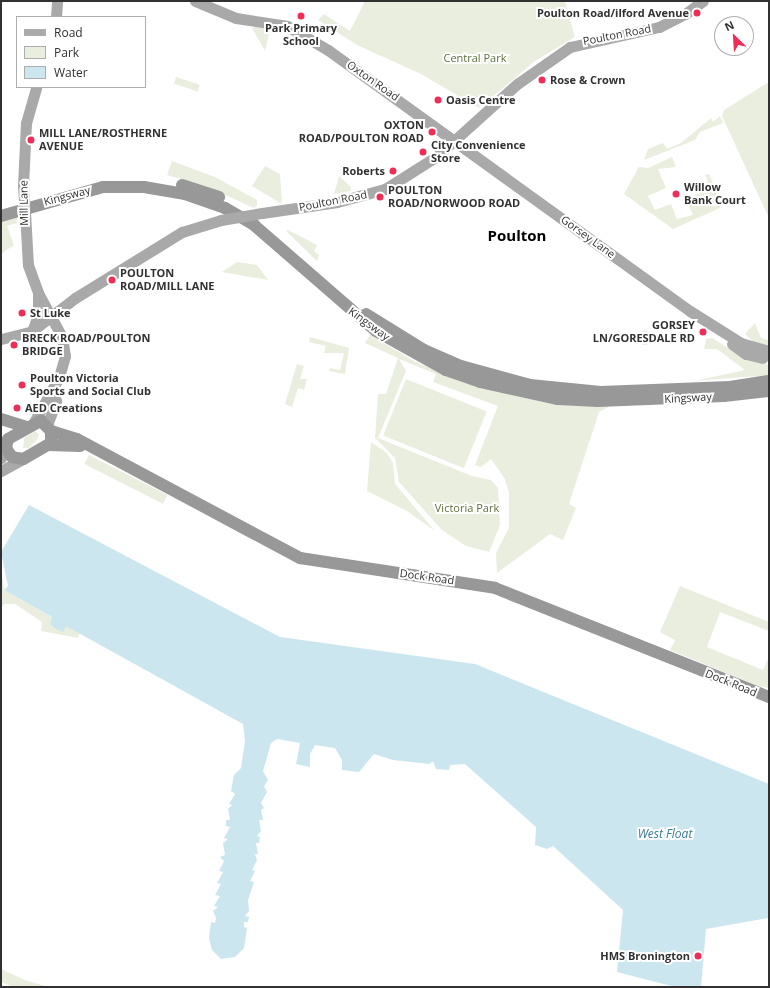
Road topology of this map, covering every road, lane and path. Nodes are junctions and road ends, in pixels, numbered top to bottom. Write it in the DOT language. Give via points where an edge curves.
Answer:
graph roads {
  1 [pos="57,1"];
  2 [pos="195,1"];
  3 [pos="703,1"];
  4 [pos="56,16"];
  5 [pos="36,88"];
  6 [pos="456,140"];
  7 [pos="1,208"];
  8 [pos="1,216"];
  9 [pos="38,292"];
  10 [pos="82,294"];
  11 [pos="51,316"];
  12 [pos="32,331"];
  13 [pos="721,332"];
  14 [pos="1,339"];
  15 [pos="769,351"];
  16 [pos="769,359"];
  17 [pos="769,381"];
  18 [pos="769,391"];
  19 [pos="1,419"];
  20 [pos="30,425"];
  21 [pos="49,428"];
  22 [pos="48,445"];
  23 [pos="4,447"];
  24 [pos="91,448"];
  25 [pos="23,459"];
  26 [pos="1,471"];
  27 [pos="769,697"];
  1 -- 4 [label="main road"];
  2 -- 6 [label="main road, Oxton Road" via="236,18 287,26 328,50"];
  3 -- 6 [label="main road, Poulton Road" via="659,27 570,47 517,84"];
  5 -- 9 [label="main road, Mill Lane, bridge" via="26,123 23,186 28,265"];
  6 -- 10 [label="main road, Poulton Road, bridge" via="423,167 385,189 337,202 221,220 182,232"];
  6 -- 13 [label="main road, Gorsey Lane"];
  7 -- 17 [label="highway, Kingsway" via="86,182 141,179 182,185 220,198 244,211 372,318 424,350 461,366 522,384 572,391 644,391"];
  8 -- 18 [label="highway, Kingsway" via="103,188 144,187 185,194 225,208 254,226 376,331 446,370 480,382 558,399 598,401 724,396"];
  9 -- 10 [label="main road" via="58,303"];
  9 -- 11 [label="main road, Mill Lane"];
  9 -- 12 [label="main road" via="38,315"];
  10 -- 11 [label="main road, Poulton Road"];
  11 -- 12 [label="main road, Poulton Road"];
  11 -- 20 [label="main road, Mill Lane" via="62,337 64,363"];
  11 -- 21 [label="main road" via="60,319 69,337 72,360"];
  12 -- 14 [label="main road"];
  13 -- 15 [label="main road, Gorsey Lane" via="750,347"];
  13 -- 16 [label="main road, Gorsey Lane" via="746,354"];
  19 -- 20 [label="highway"];
  20 -- 21 [label="highway"];
  20 -- 23 [label="highway" via="12,434"];
  21 -- 22 [label="highway"];
  21 -- 24 [label="highway, Dock Road"];
  22 -- 24 [label="highway, Dock Road"];
  22 -- 25 [label="highway"];
  23 -- 25 [label="highway" via="12,457"];
  24 -- 27 [label="highway, Dock Road" via="300,558 491,587"];
  25 -- 26 [label="main road"];
}
